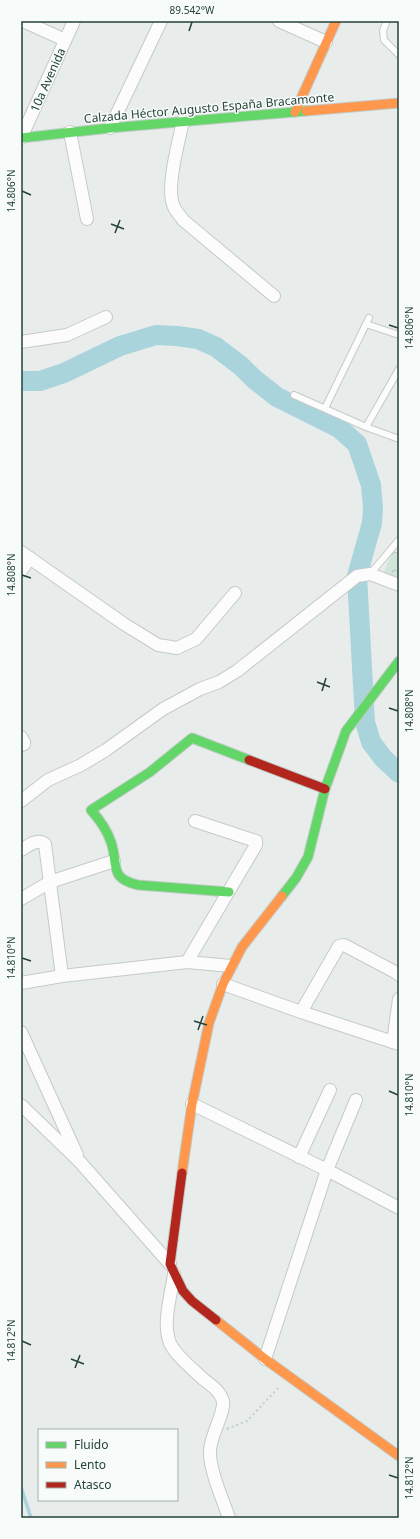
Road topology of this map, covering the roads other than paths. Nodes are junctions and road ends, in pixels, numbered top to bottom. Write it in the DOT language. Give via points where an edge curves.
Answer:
graph roads {
  1 [pos="23,21"];
  2 [pos="74,21"];
  3 [pos="161,21"];
  4 [pos="279,21"];
  5 [pos="336,21"];
  6 [pos="387,21"];
  7 [pos="65,40"];
  8 [pos="326,42"];
  9 [pos="399,55"];
  10 [pos="399,103"];
  11 [pos="295,112"];
  12 [pos="183,121"];
  13 [pos="110,128"];
  14 [pos="70,132"];
  15 [pos="21,138"];
  16 [pos="86,219"];
  17 [pos="274,296"];
  18 [pos="106,316"];
  19 [pos="369,318"];
  20 [pos="366,324"];
  21 [pos="399,336"];
  22 [pos="21,342"];
  23 [pos="399,369"];
  24 [pos="294,395"];
  25 [pos="325,408"];
  26 [pos="366,427"];
  27 [pos="399,439"];
  28 [pos="399,540"];
  29 [pos="25,555"];
  30 [pos="21,572"];
  31 [pos="370,574"];
  32 [pos="399,585"];
  33 [pos="235,593"];
  34 [pos="399,661"];
  35 [pos="21,737"];
  36 [pos="21,746"];
  37 [pos="325,789"];
  38 [pos="21,801"];
  39 [pos="195,821"];
  40 [pos="21,850"];
  41 [pos="114,862"];
  42 [pos="50,882"];
  43 [pos="229,892"];
  44 [pos="21,899"];
  45 [pos="187,962"];
  46 [pos="231,966"];
  47 [pos="62,976"];
  48 [pos="399,976"];
  49 [pos="21,983"];
  50 [pos="223,984"];
  51 [pos="399,999"];
  52 [pos="301,1012"];
  53 [pos="21,1032"];
  54 [pos="396,1043"];
  55 [pos="330,1090"];
  56 [pos="356,1100"];
  57 [pos="192,1104"];
  58 [pos="21,1105"];
  59 [pos="299,1156"];
  60 [pos="80,1162"];
  61 [pos="327,1170"];
  62 [pos="399,1208"];
  63 [pos="172,1269"];
  64 [pos="264,1359"];
  65 [pos="399,1456"];
  66 [pos="229,1518"];
  1 -- 7 [label="street"];
  2 -- 7 [label="street, 10a Avenida"];
  3 -- 13 [label="street"];
  4 -- 8 [label="street"];
  5 -- 8 [label="street"];
  6 -- 9 [label="lane" via="383,30 384,40"];
  7 -- 15 [label="street, 10a Avenida"];
  8 -- 11 [label="street"];
  10 -- 11 [label="street, Calzada Héctor Augusto España Bracamonte"];
  11 -- 12 [label="street, Calzada Héctor Augusto España Bracamonte"];
  12 -- 13 [label="street, Calzada Héctor Augusto España Bracamonte"];
  12 -- 17 [label="street" via="172,177 174,207 183,220"];
  13 -- 14 [label="street, Calzada Héctor Augusto España Bracamonte"];
  14 -- 15 [label="street, Calzada Héctor Augusto España Bracamonte"];
  14 -- 16 [label="street"];
  18 -- 22 [label="street" via="67,335"];
  19 -- 20 [label="lane"];
  20 -- 21 [label="lane"];
  20 -- 25 [label="lane"];
  23 -- 26 [label="lane"];
  24 -- 25 [label="lane"];
  25 -- 26 [label="lane"];
  26 -- 27 [label="lane"];
  28 -- 31 [label="lane"];
  29 -- 30 [label="street"];
  29 -- 33 [label="street" via="158,645 177,648 196,639"];
  31 -- 32 [label="street"];
  31 -- 38 [label="street" via="357,576 237,671 162,709 106,750 48,780"];
  34 -- 37 [label="street" via="346,731"];
  35 -- 36 [label="street" via="24,742"];
  37 -- 41 [label="street" via="192,738 150,772 91,810 105,828 114,853"];
  37 -- 46 [label="street" via="308,857 296,878 242,947"];
  39 -- 43 [label="street" via="256,841 254,851"];
  40 -- 42 [label="street" via="33,843 45,844"];
  41 -- 42 [label="street"];
  41 -- 43 [label="street" via="117,876 131,884"];
  42 -- 44 [label="street"];
  42 -- 47 [label="street"];
  43 -- 45 [label="street"];
  45 -- 46 [label="street"];
  45 -- 47 [label="street"];
  46 -- 50 [label="street"];
  47 -- 49 [label="street"];
  48 -- 52 [label="street" via="344,945 339,946"];
  50 -- 52 [label="street"];
  50 -- 57 [label="street" via="209,1024"];
  51 -- 54 [label="street"];
  52 -- 54 [label="street"];
  53 -- 60 [label="street"];
  55 -- 59 [label="street"];
  56 -- 61 [label="street"];
  57 -- 59 [label="street"];
  57 -- 63 [label="street"];
  58 -- 60 [label="street"];
  59 -- 61 [label="street"];
  60 -- 63 [label="street"];
  61 -- 62 [label="street"];
  61 -- 64 [label="street"];
  63 -- 64 [label="street" via="183,1291 192,1301"];
  63 -- 66 [label="street" via="166,1325 170,1344 186,1364 218,1392 223,1402 210,1451 215,1478"];
  64 -- 65 [label="street"];
}
